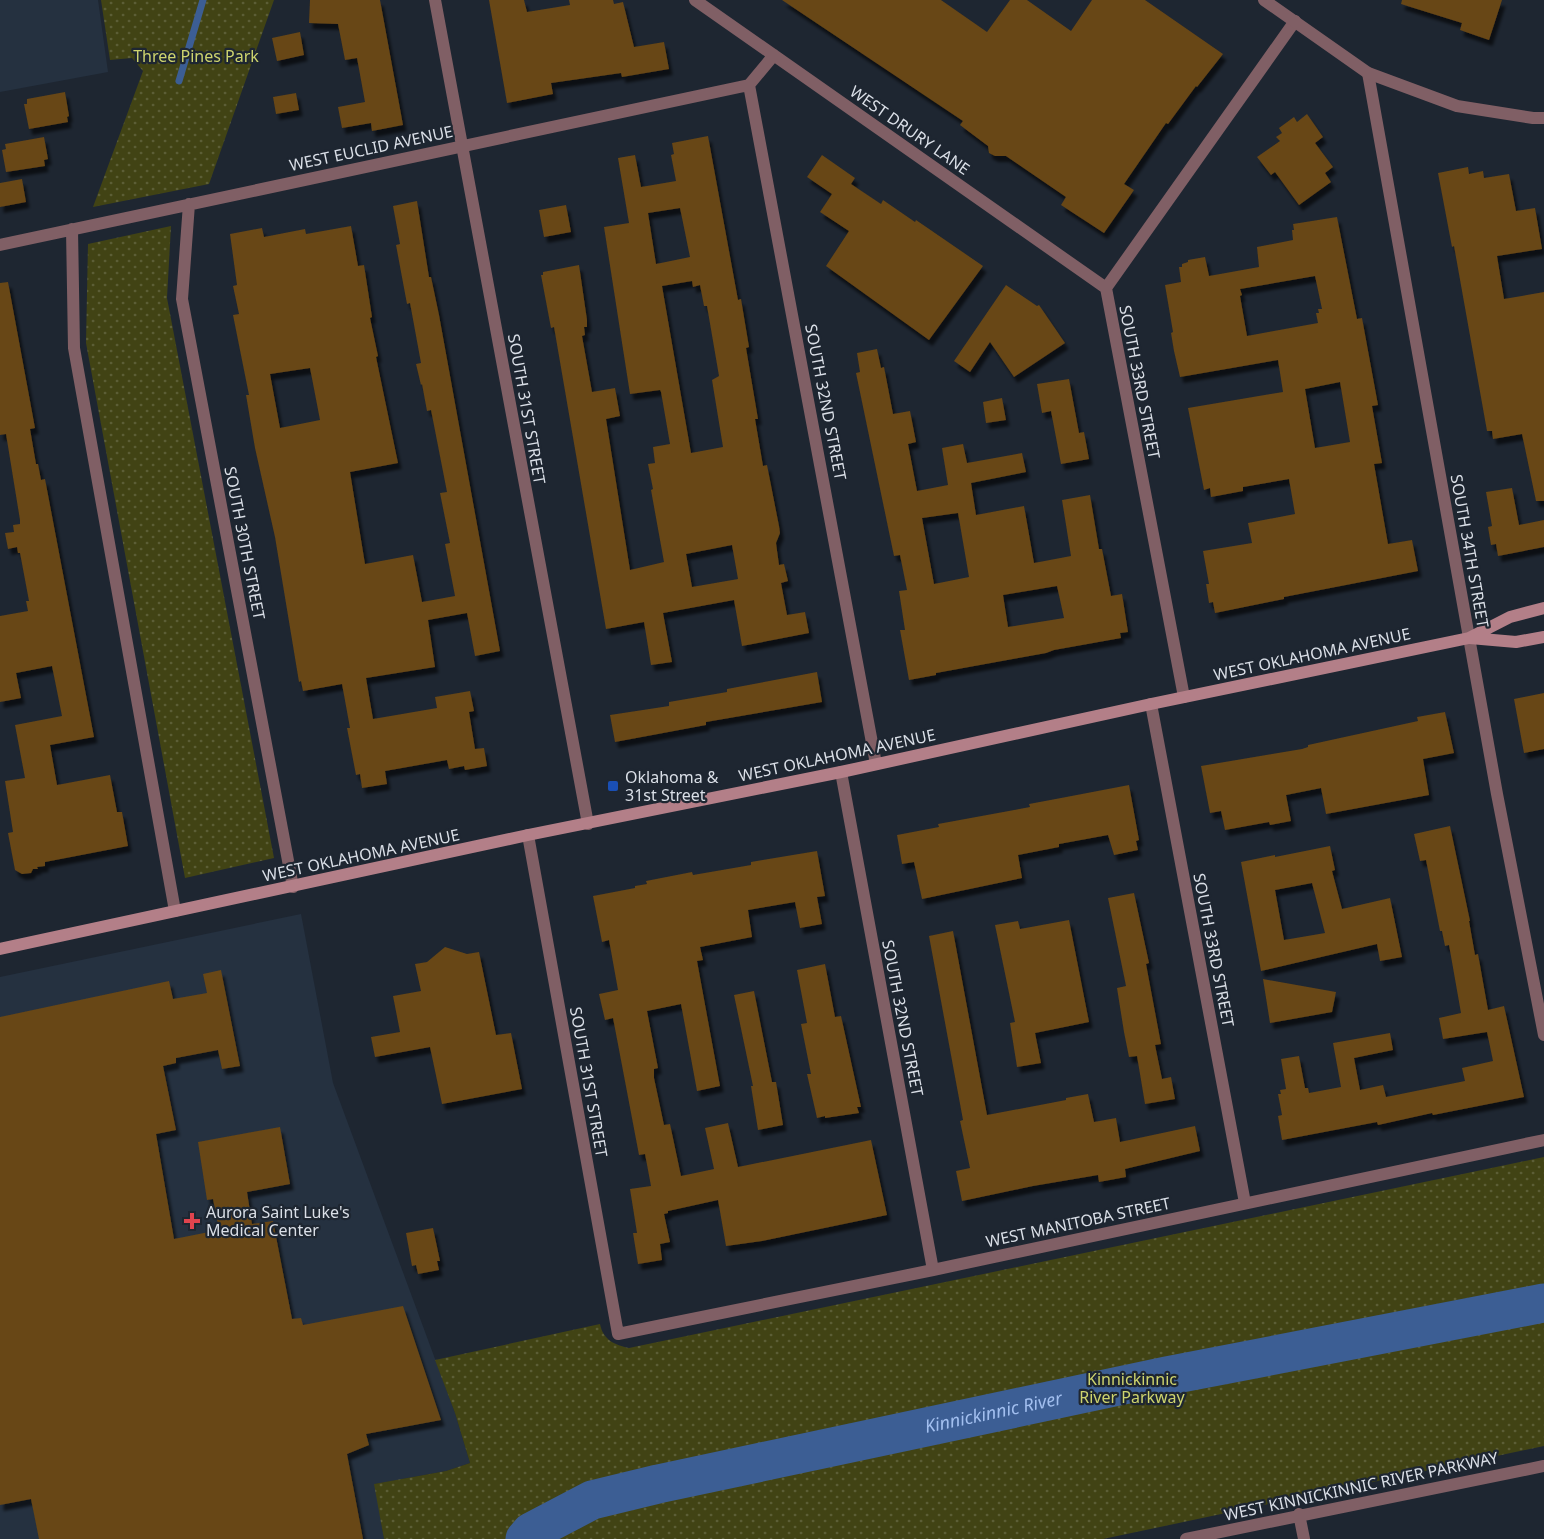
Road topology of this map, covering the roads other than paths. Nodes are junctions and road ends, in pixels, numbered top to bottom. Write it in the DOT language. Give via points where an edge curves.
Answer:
graph roads {
  1 [pos="435,0"];
  2 [pos="695,0"];
  3 [pos="1264,0"];
  4 [pos="1295,21"];
  5 [pos="774,55"];
  6 [pos="1368,73"];
  7 [pos="749,85"];
  8 [pos="1544,118"];
  9 [pos="462,145"];
  10 [pos="189,204"];
  11 [pos="72,229"];
  12 [pos="0,245"];
  13 [pos="1106,288"];
  14 [pos="1544,608"];
  15 [pos="1544,637"];
  16 [pos="1469,638"];
  17 [pos="1184,697"];
  18 [pos="1150,704"];
  19 [pos="876,764"];
  20 [pos="841,772"];
  21 [pos="588,824"];
  22 [pos="528,835"];
  23 [pos="293,887"];
  24 [pos="176,911"];
  25 [pos="0,949"];
  26 [pos="1544,1035"];
  27 [pos="1544,1140"];
  28 [pos="1245,1203"];
  29 [pos="933,1270"];
  30 [pos="618,1334"];
  31 [pos="1544,1466"];
  32 [pos="1299,1514"];
  33 [pos="1185,1539"];
  34 [pos="1304,1539"];
  1 -- 9 [label="street, SOUTH 31ST STREET"];
  2 -- 5 [label="street, WEST DRURY LANE"];
  3 -- 4 [label="street"];
  4 -- 6 [label="street"];
  4 -- 13 [label="street, SOUTH 33RD STREET"];
  5 -- 7 [label="street"];
  5 -- 13 [label="street, WEST DRURY LANE"];
  6 -- 8 [label="street" via="1458,106"];
  6 -- 16 [label="street, SOUTH 34TH STREET"];
  7 -- 9 [label="street, WEST EUCLID AVENUE"];
  7 -- 19 [label="street, SOUTH 32ND STREET"];
  9 -- 10 [label="street, WEST EUCLID AVENUE"];
  9 -- 21 [label="street, SOUTH 31ST STREET"];
  10 -- 11 [label="street, WEST EUCLID AVENUE"];
  10 -- 23 [label="street, SOUTH 30TH STREET" via="182,299"];
  11 -- 12 [label="street, WEST EUCLID AVENUE"];
  11 -- 24 [label="street" via="74,348"];
  13 -- 17 [label="street, SOUTH 33RD STREET"];
  14 -- 16 [label="main road, WEST OKLAHOMA AVENUE" via="1510,617"];
  15 -- 16 [label="main road, WEST OKLAHOMA AVENUE" via="1516,642"];
  16 -- 17 [label="main road, WEST OKLAHOMA AVENUE"];
  16 -- 26 [label="street, SOUTH 34TH STREET"];
  17 -- 18 [label="main road, WEST OKLAHOMA AVENUE"];
  18 -- 19 [label="main road, WEST OKLAHOMA AVENUE"];
  18 -- 28 [label="street, SOUTH 33RD STREET"];
  19 -- 20 [label="main road, WEST OKLAHOMA AVENUE"];
  20 -- 21 [label="main road, WEST OKLAHOMA AVENUE"];
  20 -- 29 [label="street, SOUTH 32ND STREET"];
  21 -- 22 [label="main road, WEST OKLAHOMA AVENUE"];
  22 -- 23 [label="main road, WEST OKLAHOMA AVENUE"];
  22 -- 30 [label="street, SOUTH 31ST STREET"];
  23 -- 24 [label="main road, WEST OKLAHOMA AVENUE"];
  24 -- 25 [label="main road, WEST OKLAHOMA AVENUE"];
  27 -- 28 [label="street, WEST MANITOBA STREET"];
  28 -- 29 [label="street, WEST MANITOBA STREET"];
  29 -- 30 [label="street, WEST MANITOBA STREET"];
  31 -- 32 [label="street, WEST KINNICKINNIC RIVER PARKWAY"];
  32 -- 33 [label="street, WEST KINNICKINNIC RIVER PARKWAY"];
  32 -- 34 [label="street"];
}
